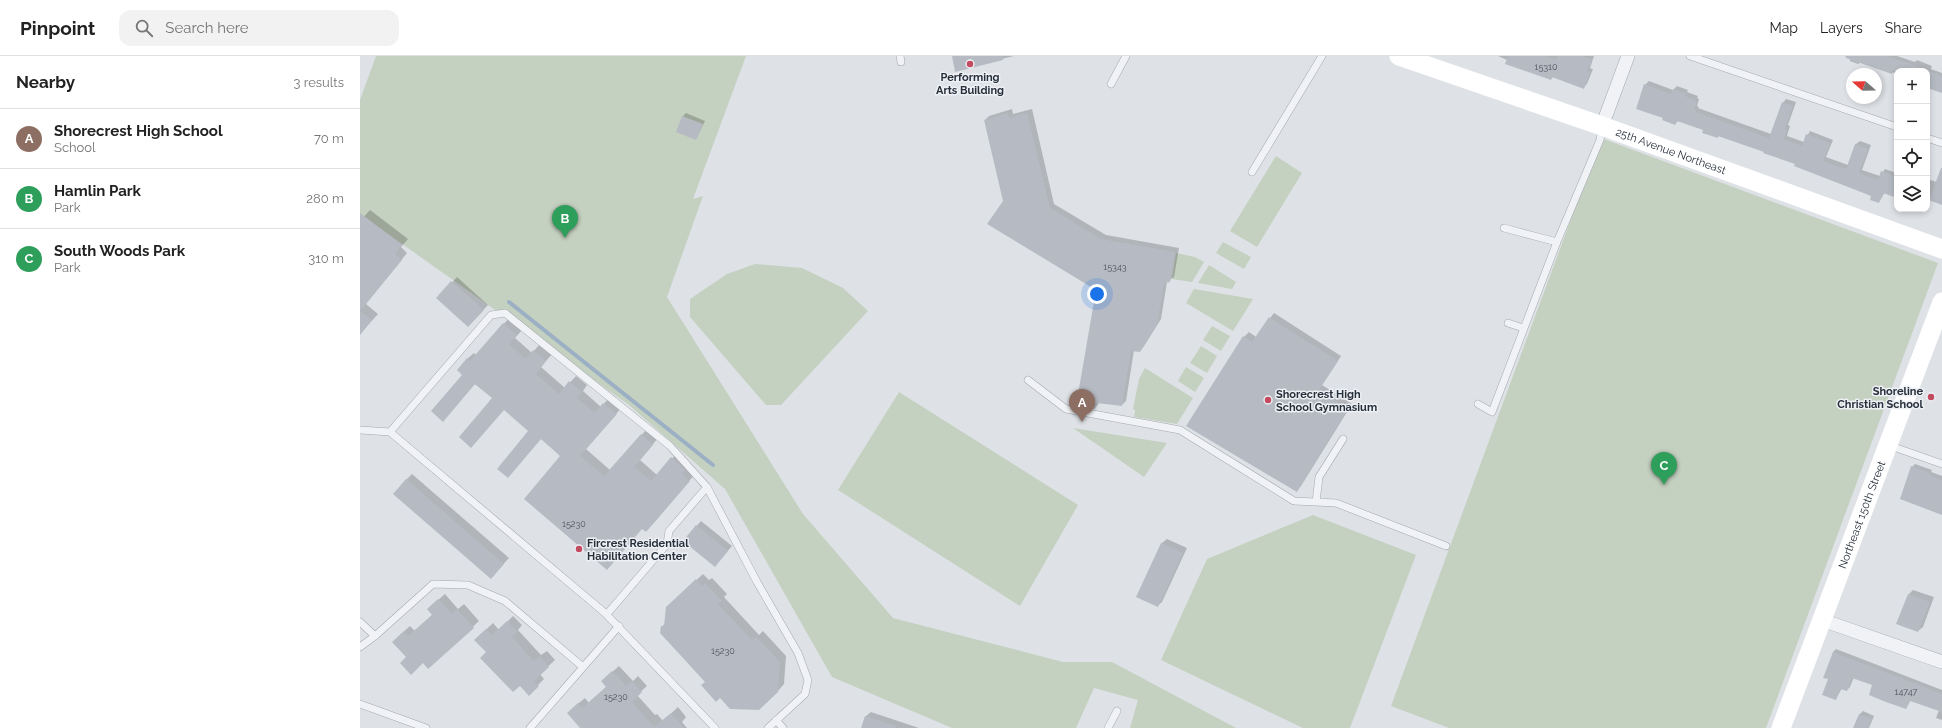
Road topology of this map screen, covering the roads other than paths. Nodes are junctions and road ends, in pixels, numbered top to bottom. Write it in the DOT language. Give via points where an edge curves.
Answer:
graph roads {
  1 [pos="1126,56"];
  2 [pos="1322,56"];
  3 [pos="1399,56"];
  4 [pos="1628,56"];
  5 [pos="1690,56"];
  6 [pos="1111,84"];
  7 [pos="1602,126"];
  8 [pos="1894,127"];
  9 [pos="1930,139"];
  10 [pos="1942,143"];
  11 [pos="1252,172"];
  12 [pos="1504,228"];
  13 [pos="1557,242"];
  14 [pos="1942,249"];
  15 [pos="1942,302"];
  16 [pos="1508,323"];
  17 [pos="1523,328"];
  18 [pos="1028,380"];
  19 [pos="1478,404"];
  20 [pos="360,430"];
  21 [pos="390,432"];
  22 [pos="1344,439"];
  23 [pos="1888,445"];
  24 [pos="1942,464"];
  25 [pos="707,487"];
  26 [pos="1316,502"];
  27 [pos="1446,546"];
  28 [pos="606,614"];
  29 [pos="1822,620"];
  30 [pos="360,622"];
  31 [pos="619,626"];
  32 [pos="376,636"];
  33 [pos="360,647"];
  34 [pos="1942,662"];
  35 [pos="583,667"];
  36 [pos="360,704"];
  37 [pos="1117,711"];
  38 [pos="776,720"];
  39 [pos="426,728"];
  40 [pos="530,728"];
  41 [pos="715,728"];
  42 [pos="768,728"];
  43 [pos="783,728"];
  44 [pos="1108,728"];
  45 [pos="1781,728"];
  1 -- 6 [label="lane"];
  2 -- 11 [label="lane"];
  3 -- 7 [label="street, 25th Avenue Northeast"];
  4 -- 7 [label="street"];
  5 -- 8 [label="lane"];
  7 -- 13 [label="lane" via="1600,140"];
  7 -- 14 [label="street, 25th Avenue Northeast"];
  9 -- 10 [label="lane"];
  12 -- 13 [label="lane"];
  13 -- 17 [label="lane"];
  15 -- 23 [label="street, Northeast 150th Street"];
  16 -- 17 [label="lane"];
  17 -- 19 [label="lane" via="1492,412"];
  18 -- 26 [label="lane" via="1066,409 1180,430 1288,499"];
  20 -- 21 [label="lane"];
  21 -- 25 [label="lane" via="491,315 505,313 670,446"];
  21 -- 28 [label="lane"];
  22 -- 26 [label="lane" via="1319,477"];
  23 -- 24 [label="lane"];
  23 -- 29 [label="street, Northeast 150th Street"];
  25 -- 28 [label="lane" via="668,531 667,544"];
  25 -- 38 [label="lane" via="798,654 808,680 805,694"];
  26 -- 27 [label="lane" via="1336,503"];
  28 -- 31 [label="lane"];
  29 -- 34 [label="street"];
  29 -- 45 [label="street, Northeast 150th Street"];
  30 -- 32 [label="lane"];
  31 -- 35 [label="lane"];
  31 -- 41 [label="lane"];
  32 -- 33 [label="lane"];
  32 -- 35 [label="lane" via="433,584 468,585 505,601"];
  35 -- 40 [label="lane"];
  36 -- 39 [label="lane"];
  37 -- 44 [label="lane"];
  38 -- 42 [label="lane"];
  38 -- 43 [label="lane"];
}
